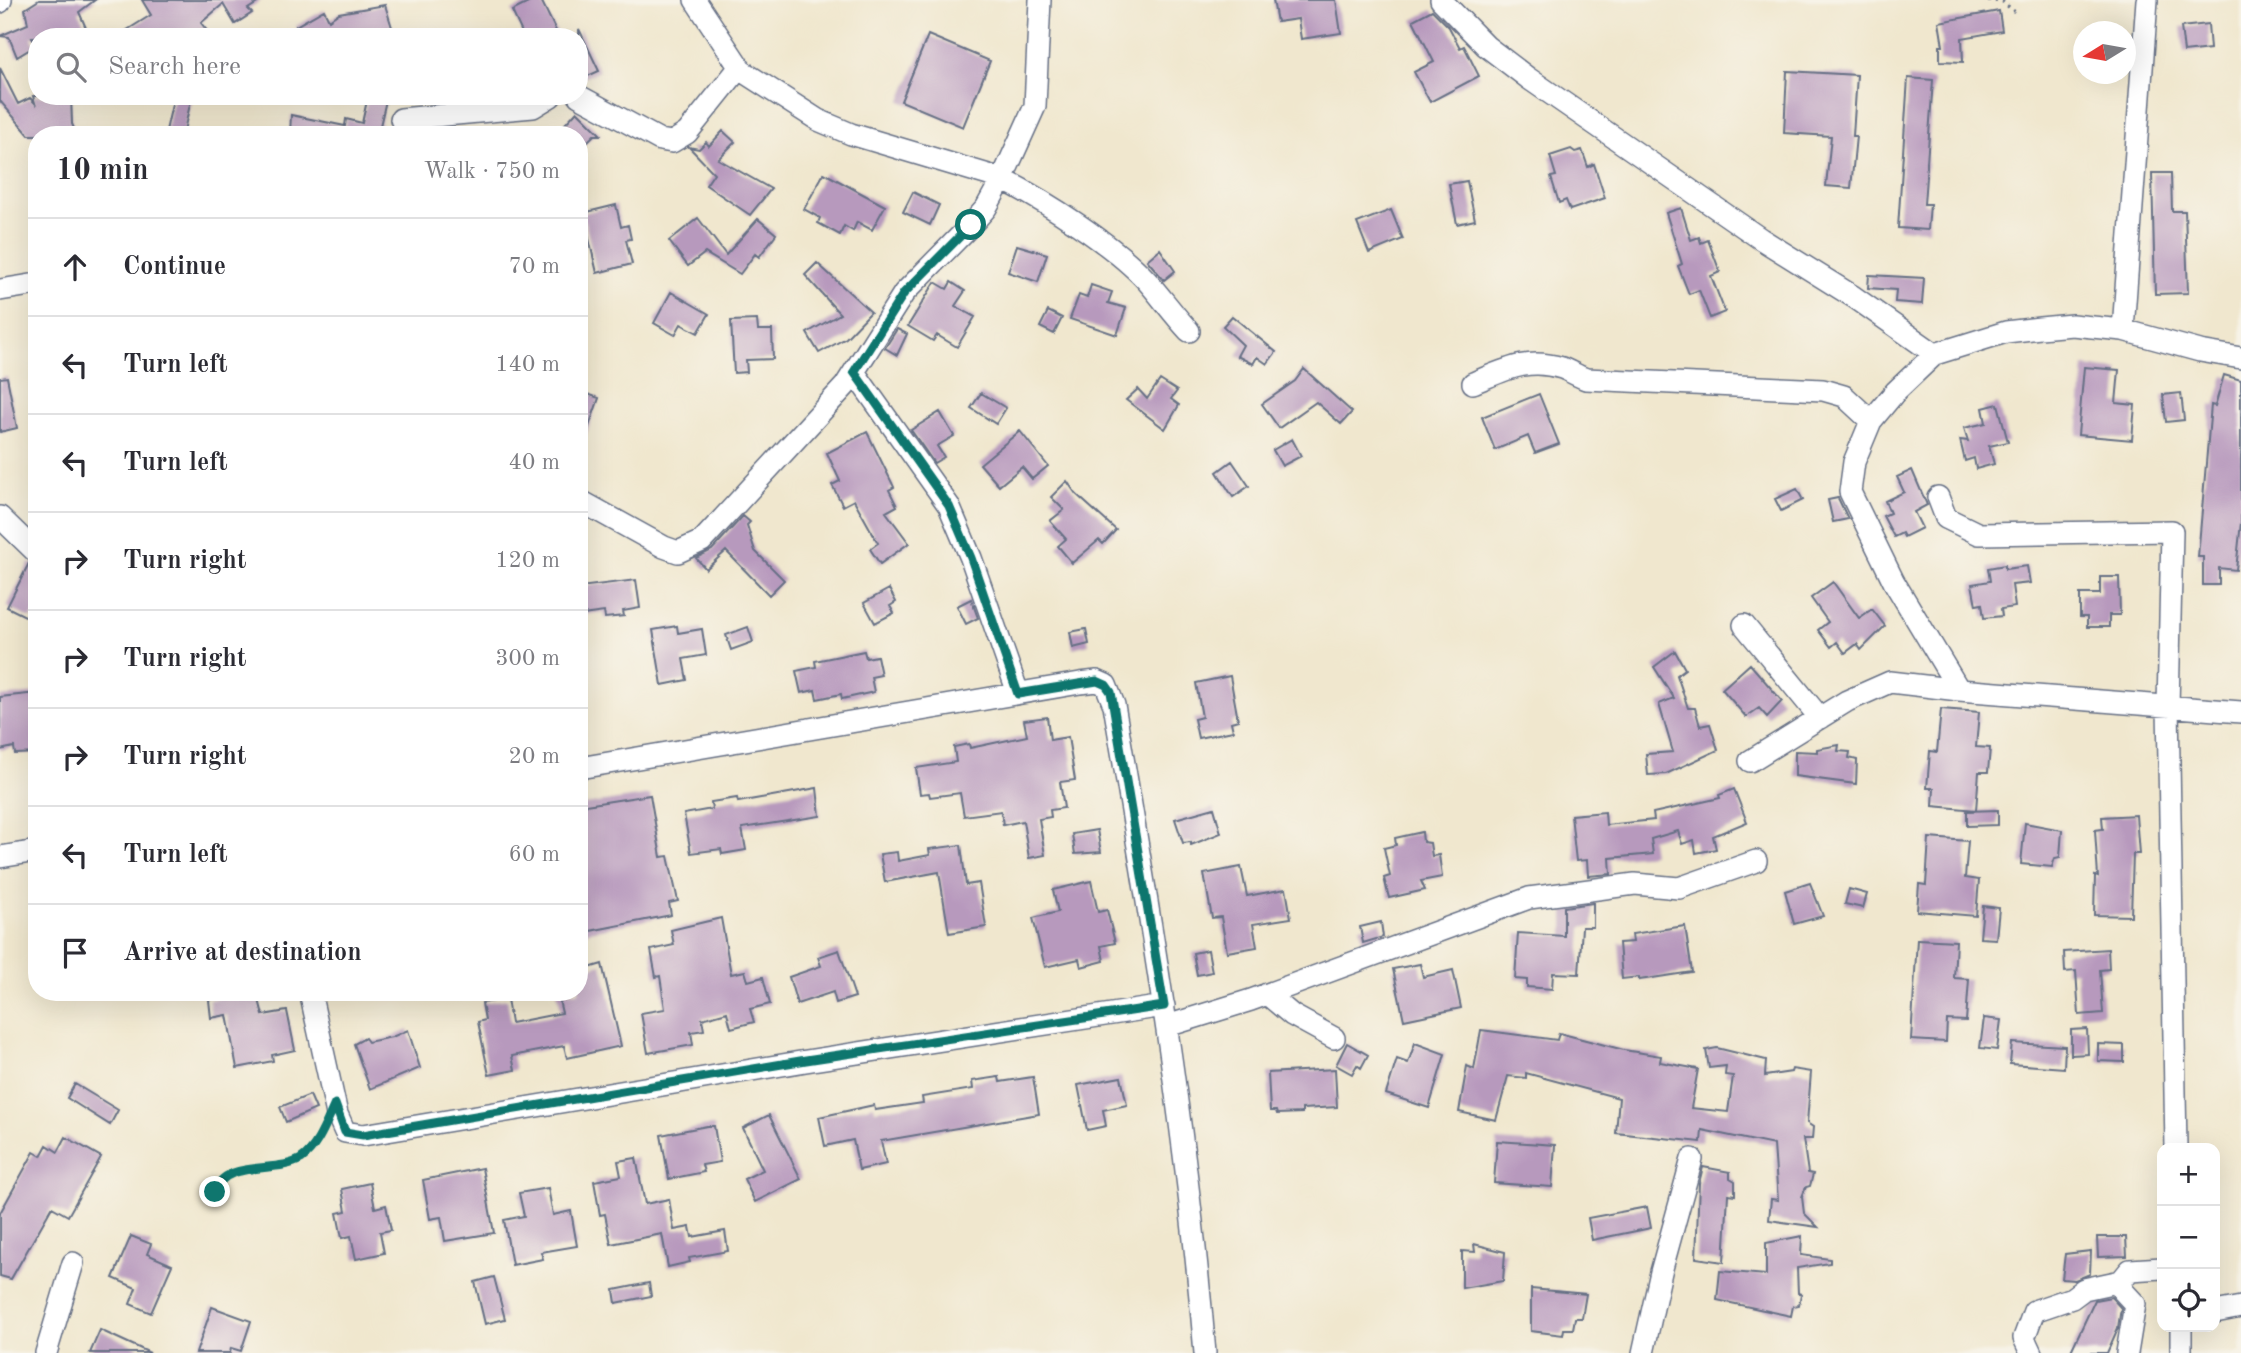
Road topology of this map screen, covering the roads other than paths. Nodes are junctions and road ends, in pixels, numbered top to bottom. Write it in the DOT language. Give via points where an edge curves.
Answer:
graph roads {
  1 [pos="695,0"];
  2 [pos="1040,0"];
  3 [pos="1441,0"];
  4 [pos="2147,0"];
  5 [pos="740,68"];
  6 [pos="588,101"];
  7 [pos="536,105"];
  8 [pos="401,119"];
  9 [pos="1002,179"];
  10 [pos="28,285"];
  11 [pos="0,290"];
  12 [pos="2123,330"];
  13 [pos="1189,331"];
  14 [pos="1935,354"];
  15 [pos="2241,358"];
  16 [pos="854,372"];
  17 [pos="1474,383"];
  18 [pos="1871,421"];
  19 [pos="1937,497"];
  20 [pos="588,505"];
  21 [pos="0,517"];
  22 [pos="28,544"];
  23 [pos="1744,625"];
  24 [pos="1959,690"];
  25 [pos="1018,694"];
  26 [pos="2168,706"];
  27 [pos="2241,712"];
  28 [pos="1820,718"];
  29 [pos="1750,761"];
  30 [pos="588,766"];
  31 [pos="28,852"];
  32 [pos="0,857"];
  33 [pos="1756,861"];
  34 [pos="1267,994"];
  35 [pos="312,1001"];
  36 [pos="1166,1016"];
  37 [pos="1334,1038"];
  38 [pos="2176,1143"];
  39 [pos="1692,1159"];
  40 [pos="73,1263"];
  41 [pos="2157,1268"];
  42 [pos="2121,1281"];
  43 [pos="2241,1307"];
  44 [pos="2220,1311"];
  45 [pos="2181,1332"];
  46 [pos="46,1353"];
  47 [pos="1205,1353"];
  48 [pos="1643,1353"];
  49 [pos="2031,1353"];
  50 [pos="2127,1353"];
  51 [pos="2181,1353"];
  1 -- 5 [label="street"];
  2 -- 9 [label="street" via="1035,106"];
  3 -- 14 [label="street" via="1486,46 1528,78"];
  4 -- 12 [label="street"];
  5 -- 6 [label="street" via="687,134 672,142"];
  5 -- 9 [label="street" via="818,120 851,135"];
  7 -- 8 [label="street"];
  9 -- 13 [label="street" via="1042,200 1122,260 1147,281"];
  9 -- 16 [label="street" via="986,208 904,293"];
  10 -- 11 [label="street"];
  12 -- 14 [label="street" via="2072,325 2006,332"];
  12 -- 15 [label="street"];
  14 -- 18 [label="street"];
  16 -- 20 [label="street" via="711,532 690,548 678,552 664,547"];
  16 -- 25 [label="street" via="949,506"];
  17 -- 18 [label="street" via="1521,363 1538,362 1586,379 1823,390 1844,396"];
  18 -- 24 [label="street" via="1854,461 1850,492 1894,582"];
  19 -- 26 [label="street" via="1946,518 1979,534 2172,531"];
  21 -- 22 [label="street"];
  23 -- 28 [label="street"];
  24 -- 26 [label="street"];
  24 -- 28 [label="street" via="1890,682"];
  25 -- 30 [label="street"];
  25 -- 36 [label="street" via="1097,681 1111,692"];
  26 -- 27 [label="street"];
  26 -- 38 [label="street"];
  28 -- 29 [label="street"];
  31 -- 32 [label="street"];
  33 -- 34 [label="street" via="1679,888 1635,884 1529,898"];
  34 -- 36 [label="street"];
  34 -- 37 [label="street" via="1292,1015"];
  35 -- 36 [label="street" via="345,1132 363,1135 806,1060"];
  36 -- 47 [label="street"];
  39 -- 48 [label="street"];
  40 -- 46 [label="street"];
  41 -- 42 [label="street" via="2130,1270"];
  42 -- 49 [label="street" via="2084,1289 2073,1298 2034,1311 2024,1338"];
  42 -- 50 [label="street" via="2122,1290 2135,1304"];
  43 -- 44 [label="street"];
  45 -- 51 [label="street"];
}
